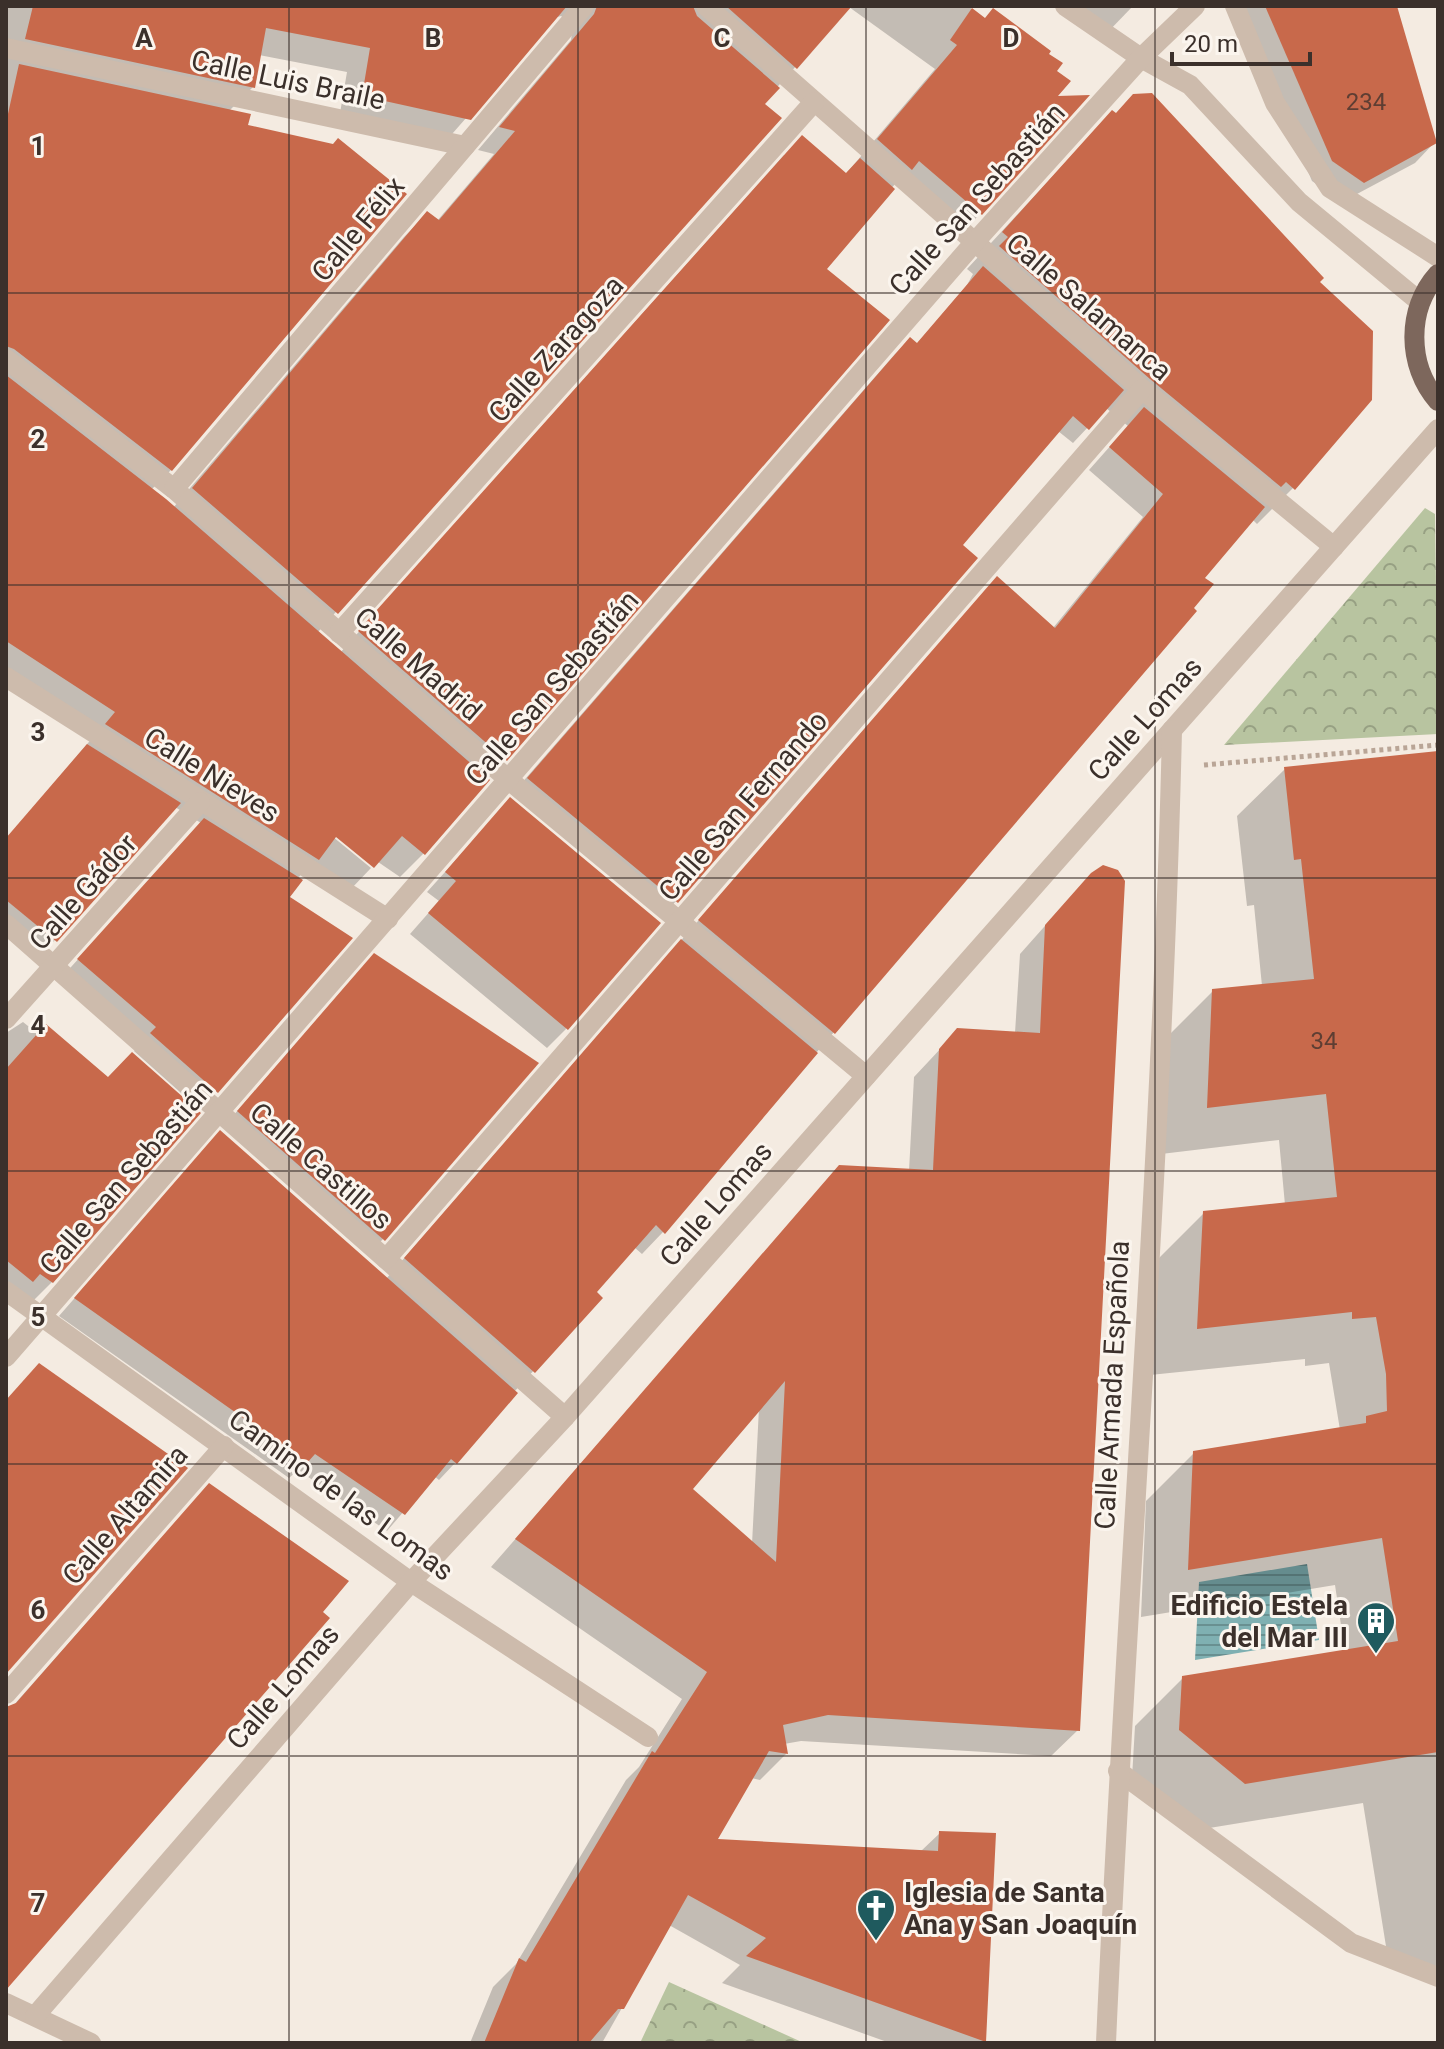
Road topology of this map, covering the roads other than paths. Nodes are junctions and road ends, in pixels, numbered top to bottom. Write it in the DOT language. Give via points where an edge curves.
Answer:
graph roads {
  1 [pos="584,6"];
  2 [pos="706,6"];
  3 [pos="1065,6"];
  4 [pos="1195,6"];
  5 [pos="1235,6"];
  6 [pos="6,48"];
  7 [pos="1141,58"];
  8 [pos="814,102"];
  9 [pos="465,146"];
  10 [pos="973,244"];
  11 [pos="1438,257"];
  12 [pos="1438,274"];
  13 [pos="1420,302"];
  14 [pos="6,359"];
  15 [pos="1142,389"];
  16 [pos="1438,401"];
  17 [pos="1438,429"];
  18 [pos="174,489"];
  19 [pos="1334,547"];
  20 [pos="339,633"];
  21 [pos="6,677"];
  22 [pos="1172,730"];
  23 [pos="509,780"];
  24 [pos="200,802"];
  25 [pos="388,919"];
  26 [pos="678,923"];
  27 [pos="6,924"];
  28 [pos="54,968"];
  29 [pos="6,1019"];
  30 [pos="866,1076"];
  31 [pos="218,1113"];
  32 [pos="386,1259"];
  33 [pos="6,1291"];
  34 [pos="41,1316"];
  35 [pos="6,1357"];
  36 [pos="565,1417"];
  37 [pos="224,1446"];
  38 [pos="411,1582"];
  39 [pos="6,1694"];
  40 [pos="648,1737"];
  41 [pos="1118,1771"];
  42 [pos="1438,1977"];
  43 [pos="6,2003"];
  44 [pos="35,2016"];
  45 [pos="91,2043"];
  46 [pos="1106,2043"];
  1 -- 9 [label="street, Calle Félix"];
  2 -- 8 [label="street, Calle Salamanca"];
  3 -- 7 [label="street"];
  4 -- 7 [label="street, Calle San Sebastián"];
  5 -- 11 [label="street" via="1275,103 1330,188"];
  6 -- 9 [label="street, Calle Luis Braile"];
  7 -- 10 [label="street, Calle San Sebastián"];
  7 -- 13 [label="street" via="1190,85 1299,202"];
  8 -- 10 [label="street, Calle Salamanca"];
  8 -- 20 [label="street, Calle Zaragoza"];
  9 -- 18 [label="street, Calle Félix"];
  10 -- 15 [label="street, Calle Salamanca"];
  10 -- 23 [label="street, Calle San Sebastián"];
  12 -- 13 [label="main road"];
  13 -- 16 [label="main road" via="1413,333 1417,364"];
  14 -- 18 [label="street, Calle Madrid"];
  15 -- 19 [label="street, Calle Salamanca"];
  15 -- 26 [label="street, Calle San Fernando"];
  17 -- 19 [label="street, Calle Lomas"];
  18 -- 20 [label="street, Calle Madrid"];
  19 -- 22 [label="street, Calle Lomas"];
  20 -- 23 [label="street, Calle Madrid"];
  21 -- 24 [label="street, Calle Nieves"];
  22 -- 30 [label="street, Calle Lomas"];
  22 -- 41 [label="street, Calle Armada Española" via="1168,899"];
  23 -- 25 [label="street, Calle San Sebastián"];
  23 -- 26 [label="street, Calle Madrid"];
  24 -- 25 [label="street, Calle Nieves"];
  24 -- 28 [label="street, Calle Gádor"];
  25 -- 31 [label="street, Calle San Sebastián"];
  26 -- 30 [label="street, Calle Madrid"];
  26 -- 32 [label="street, Calle San Fernando"];
  27 -- 28 [label="street, Calle Castillos"];
  28 -- 29 [label="street, Calle Gádor"];
  28 -- 31 [label="street, Calle Castillos"];
  30 -- 36 [label="street, Calle Lomas"];
  31 -- 32 [label="street, Calle Castillos"];
  31 -- 34 [label="street, Calle San Sebastián"];
  32 -- 36 [label="street, Calle Castillos"];
  33 -- 34 [label="street, Camino de las Lomas"];
  34 -- 35 [label="street, Calle San Sebastián"];
  34 -- 37 [label="street, Camino de las Lomas"];
  36 -- 38 [label="street, Calle Lomas"];
  37 -- 38 [label="street, Camino de las Lomas"];
  37 -- 39 [label="street, Calle Altamira"];
  38 -- 40 [label="street, Camino de las Lomas"];
  38 -- 44 [label="street, Calle Lomas"];
  41 -- 42 [label="street" via="1351,1943"];
  41 -- 46 [label="street, Calle Armada Española"];
  43 -- 44 [label="street"];
  44 -- 45 [label="street"];
}
